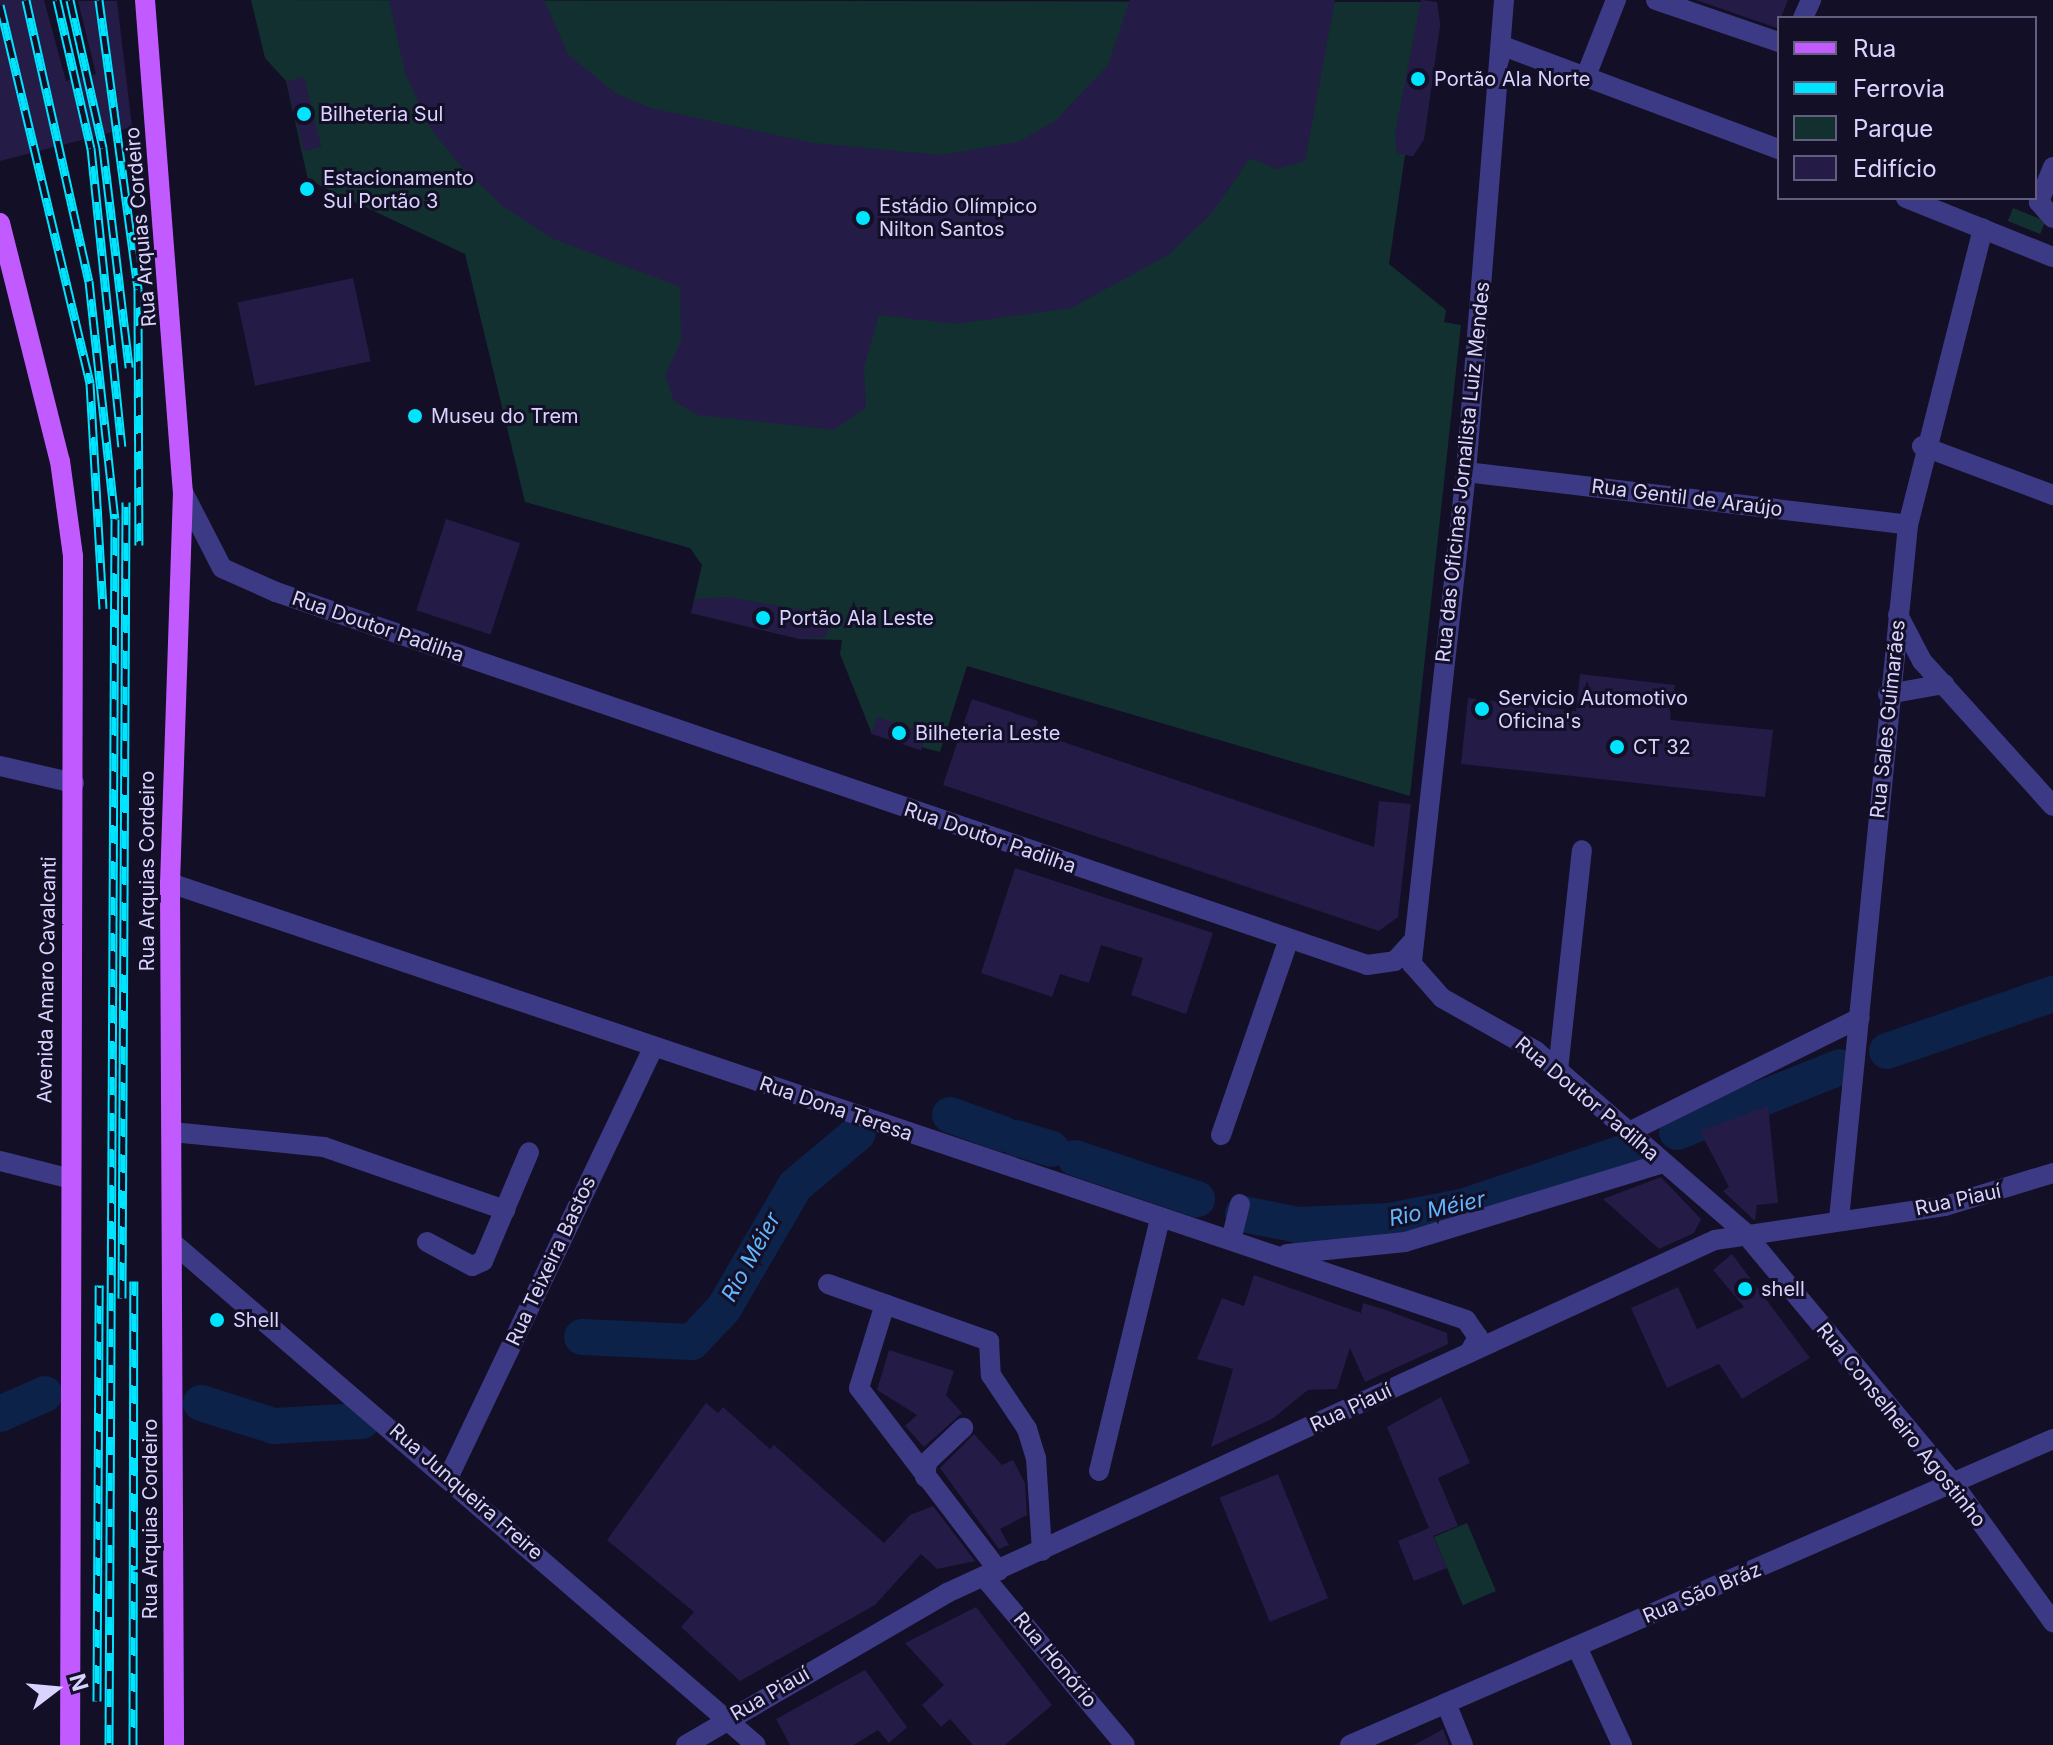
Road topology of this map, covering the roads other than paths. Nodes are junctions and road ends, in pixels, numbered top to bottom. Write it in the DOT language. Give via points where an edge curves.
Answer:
graph roads {
  1 [pos="145,0"];
  2 [pos="1504,0"];
  3 [pos="1616,0"];
  4 [pos="1656,0"];
  5 [pos="1777,41"];
  6 [pos="1503,46"];
  7 [pos="1586,76"];
  8 [pos="1777,148"];
  9 [pos="2053,167"];
  10 [pos="1911,200"];
  11 [pos="2053,218"];
  12 [pos="0,223"];
  13 [pos="1983,228"];
  14 [pos="2053,257"];
  15 [pos="1922,446"];
  16 [pos="1466,472"];
  17 [pos="183,492"];
  18 [pos="2053,495"];
  19 [pos="1908,525"];
  20 [pos="1898,615"];
  21 [pos="1944,684"];
  22 [pos="1888,694"];
  23 [pos="0,766"];
  24 [pos="74,783"];
  25 [pos="2053,806"];
  26 [pos="1582,850"];
  27 [pos="170,883"];
  28 [pos="1289,939"];
  29 [pos="1411,943"];
  30 [pos="1860,1018"];
  31 [pos="654,1047"];
  32 [pos="1558,1070"];
  33 [pos="1631,1131"];
  34 [pos="172,1132"];
  35 [pos="1221,1135"];
  36 [pos="529,1152"];
  37 [pos="0,1161"];
  38 [pos="1664,1163"];
  39 [pos="2053,1173"];
  40 [pos="67,1178"];
  41 [pos="505,1210"];
  42 [pos="1160,1219"];
  43 [pos="1839,1219"];
  44 [pos="1743,1231"];
  45 [pos="427,1242"];
  46 [pos="173,1243"];
  47 [pos="1275,1254"];
  48 [pos="828,1284"];
  49 [pos="885,1304"];
  50 [pos="1469,1353"];
  51 [pos="963,1428"];
  52 [pos="2053,1439"];
  53 [pos="1099,1471"];
  54 [pos="449,1476"];
  55 [pos="925,1477"];
  56 [pos="1952,1482"];
  57 [pos="1042,1551"];
  58 [pos="991,1574"];
  59 [pos="2053,1622"];
  60 [pos="1577,1647"];
  61 [pos="1446,1703"];
  62 [pos="727,1719"];
  63 [pos="70,1745"];
  64 [pos="174,1745"];
  65 [pos="686,1745"];
  66 [pos="756,1745"];
  67 [pos="1125,1745"];
  68 [pos="1350,1745"];
  69 [pos="1463,1745"];
  70 [pos="1622,1745"];
  1 -- 17 [label="main road, Rua Arquias Cordeiro"];
  2 -- 6 [label="street, Rua das Oficinas Jornalista Luiz Mendes"];
  3 -- 7 [label="street"];
  4 -- 5 [label="street"];
  6 -- 7 [label="street"];
  6 -- 16 [label="street, Rua das Oficinas Jornalista Luiz Mendes"];
  7 -- 8 [label="street"];
  9 -- 11 [label="street" via="2039,202"];
  10 -- 13 [label="street"];
  12 -- 24 [label="main road, Avenida Amaro Cavalcanti" via="69,510"];
  13 -- 14 [label="street"];
  13 -- 15 [label="street, Rua Sales Guimarães"];
  15 -- 18 [label="street"];
  15 -- 19 [label="street, Rua Sales Guimarães"];
  16 -- 19 [label="street, Rua Gentil de Araújo"];
  16 -- 29 [label="street, Rua das Oficinas Jornalista Luiz Mendes"];
  17 -- 27 [label="main road, Rua Arquias Cordeiro"];
  17 -- 28 [label="street, Rua Doutor Padilha" via="222,568 276,592"];
  19 -- 20 [label="street, Rua Sales Guimarães"];
  20 -- 21 [label="street" via="1914,650"];
  20 -- 22 [label="street, Rua Sales Guimarães"];
  21 -- 22 [label="street"];
  21 -- 25 [label="street"];
  22 -- 30 [label="street, Rua Sales Guimarães"];
  23 -- 24 [label="street"];
  24 -- 40 [label="main road, Avenida Amaro Cavalcanti"];
  26 -- 32 [label="street"];
  27 -- 31 [label="street, Rua Dona Teresa"];
  27 -- 34 [label="main road, Rua Arquias Cordeiro"];
  28 -- 29 [label="street, Rua Doutor Padilha" via="1367,965 1395,961"];
  28 -- 35 [label="street"];
  29 -- 32 [label="street, Rua Doutor Padilha" via="1421,980"];
  30 -- 33 [label="street"];
  30 -- 43 [label="street, Rua Sales Guimarães"];
  31 -- 42 [label="street, Rua Dona Teresa"];
  31 -- 54 [label="street, Rua Teixeira Bastos"];
  32 -- 33 [label="street, Rua Doutor Padilha"];
  33 -- 38 [label="street, Rua Doutor Padilha"];
  34 -- 41 [label="street" via="324,1147"];
  34 -- 46 [label="main road, Rua Arquias Cordeiro"];
  36 -- 41 [label="street"];
  37 -- 40 [label="street"];
  38 -- 44 [label="street, Rua Doutor Padilha"];
  38 -- 47 [label="street" via="1405,1242"];
  39 -- 43 [label="street, Rua Piauí" via="1945,1206"];
  40 -- 63 [label="main road, Avenida Amaro Cavalcanti"];
  41 -- 45 [label="street" via="483,1261 472,1266"];
  42 -- 47 [label="street, Rua Dona Teresa" via="1235,1221"];
  42 -- 53 [label="street"];
  43 -- 44 [label="street, Rua Piauí"];
  44 -- 50 [label="street, Rua Piauí"];
  44 -- 56 [label="street, Rua Conselheiro Agostinho"];
  46 -- 54 [label="street, Rua Junqueira Freire"];
  46 -- 64 [label="main road, Rua Arquias Cordeiro"];
  47 -- 50 [label="street, Rua Dona Teresa" via="1466,1320 1478,1337"];
  48 -- 49 [label="street"];
  49 -- 55 [label="street, Rua Honório" via="859,1388"];
  49 -- 57 [label="street" via="989,1341 991,1375 1027,1429 1036,1458"];
  50 -- 57 [label="street, Rua Piauí"];
  51 -- 55 [label="street" via="927,1462"];
  52 -- 56 [label="street, Rua São Bráz"];
  54 -- 62 [label="street, Rua Junqueira Freire"];
  55 -- 58 [label="street, Rua Honório"];
  56 -- 59 [label="street, Rua Conselheiro Agostinho"];
  56 -- 60 [label="street, Rua São Bráz"];
  57 -- 58 [label="street, Rua Piauí"];
  58 -- 62 [label="street, Rua Piauí"];
  58 -- 67 [label="street, Rua Honório"];
  60 -- 61 [label="street, Rua São Bráz"];
  60 -- 70 [label="street"];
  61 -- 68 [label="street, Rua São Bráz"];
  61 -- 69 [label="street"];
  62 -- 65 [label="street, Rua Piauí"];
  62 -- 66 [label="street, Rua Junqueira Freire"];
}
